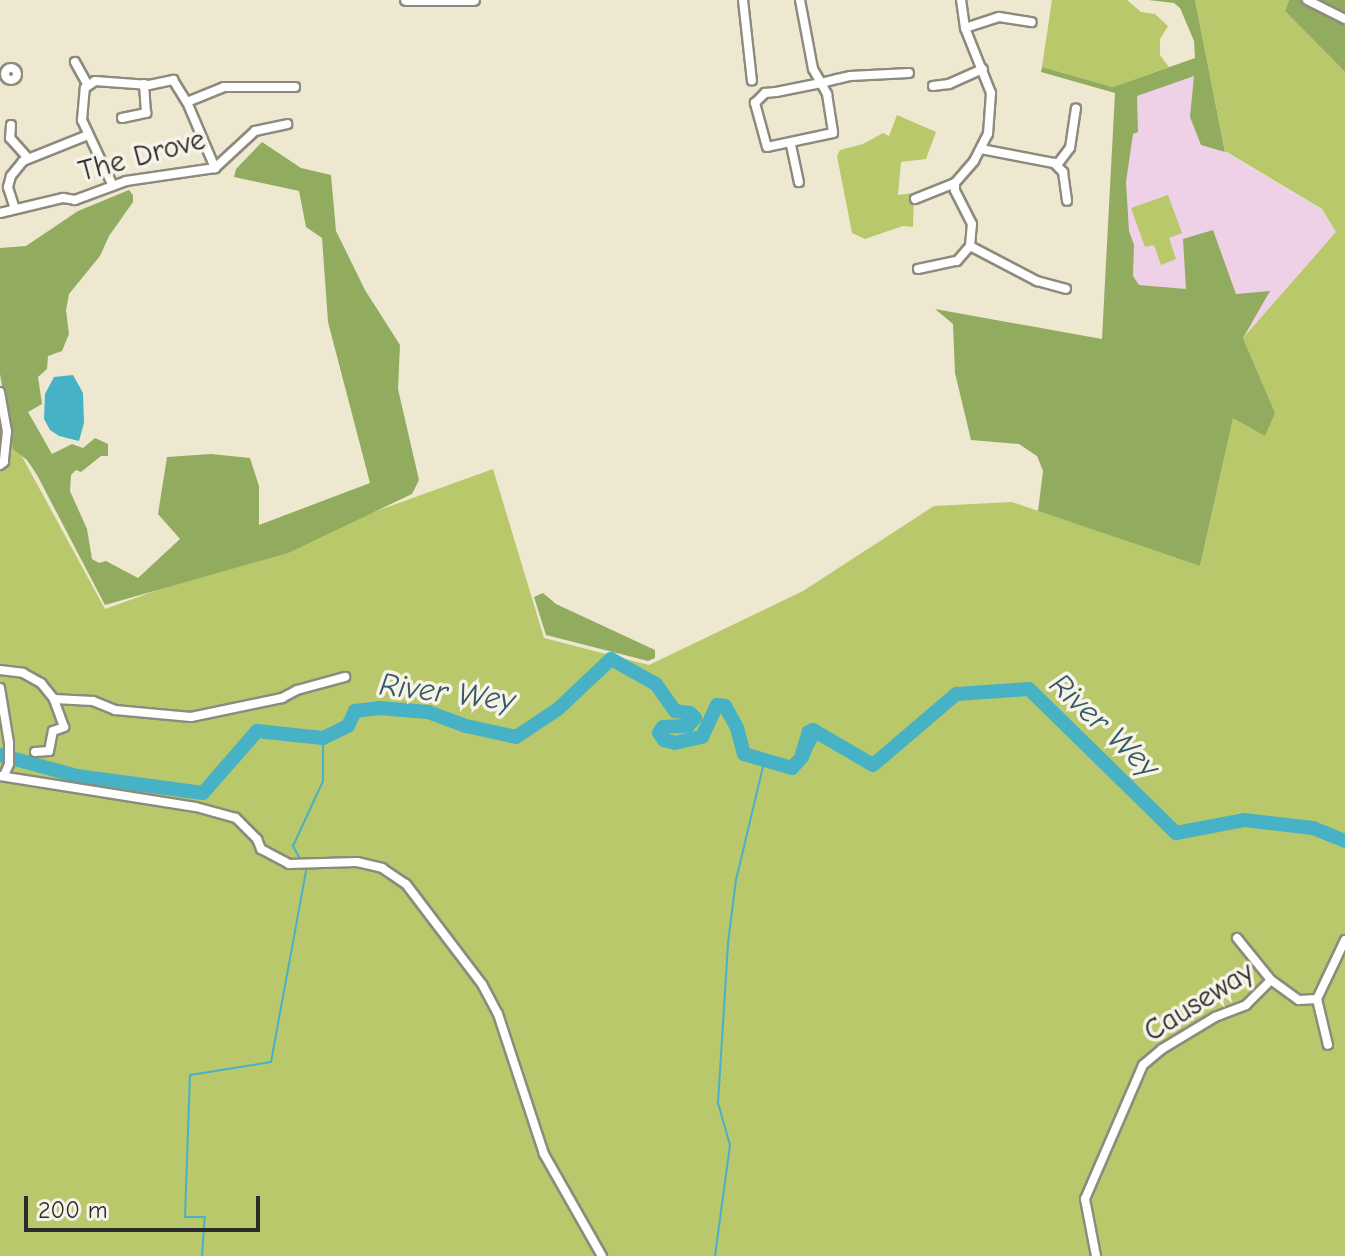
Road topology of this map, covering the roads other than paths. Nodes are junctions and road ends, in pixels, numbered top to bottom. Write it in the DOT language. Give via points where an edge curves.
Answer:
graph roads {
  1 [pos="406,0"];
  2 [pos="474,0"];
  3 [pos="743,0"];
  4 [pos="800,0"];
  5 [pos="961,0"];
  6 [pos="1307,0"];
  7 [pos="1345,19"];
  8 [pos="1032,22"];
  9 [pos="965,28"];
  10 [pos="75,62"];
  11 [pos="983,69"];
  12 [pos="909,73"];
  13 [pos="752,81"];
  14 [pos="821,83"];
  15 [pos="144,84"];
  16 [pos="88,85"];
  17 [pos="933,86"];
  18 [pos="295,87"];
  19 [pos="187,102"];
  20 [pos="1076,108"];
  21 [pos="122,118"];
  22 [pos="287,124"];
  23 [pos="11,125"];
  24 [pos="88,135"];
  25 [pos="791,145"];
  26 [pos="981,149"];
  27 [pos="28,158"];
  28 [pos="1057,165"];
  29 [pos="215,168"];
  30 [pos="4,182"];
  31 [pos="799,182"];
  32 [pos="955,183"];
  33 [pos="113,186"];
  34 [pos="915,199"];
  35 [pos="1067,201"];
  36 [pos="15,209"];
  37 [pos="0,213"];
  38 [pos="970,246"];
  39 [pos="918,269"];
  40 [pos="1066,289"];
  41 [pos="0,392"];
  42 [pos="0,465"];
  43 [pos="0,670"];
  44 [pos="345,677"];
  45 [pos="0,688"];
  46 [pos="54,699"];
  47 [pos="35,752"];
  48 [pos="2,776"];
  49 [pos="1237,938"];
  50 [pos="1345,940"];
  51 [pos="1271,980"];
  52 [pos="1317,999"];
  53 [pos="1328,1045"];
  54 [pos="602,1256"];
  55 [pos="1096,1256"];
  1 -- 2 [label="main road"];
  3 -- 13 [label="street"];
  4 -- 14 [label="street" via="813,69"];
  5 -- 9 [label="street"];
  6 -- 7 [label="street"];
  8 -- 9 [label="street" via="999,17"];
  9 -- 11 [label="street"];
  10 -- 16 [label="street"];
  11 -- 17 [label="street"];
  11 -- 26 [label="street" via="992,108"];
  12 -- 14 [label="street"];
  14 -- 25 [label="street" via="833,133"];
  14 -- 25 [label="street" via="756,99 764,144"];
  15 -- 16 [label="street"];
  15 -- 19 [label="street" via="173,80"];
  15 -- 21 [label="street" via="146,113"];
  16 -- 24 [label="street" via="82,105"];
  18 -- 19 [label="street" via="215,88"];
  19 -- 29 [label="street"];
  20 -- 28 [label="street" via="1070,148"];
  22 -- 29 [label="street, The Drove" via="255,131"];
  23 -- 27 [label="street" via="10,138"];
  24 -- 27 [label="street"];
  24 -- 33 [label="street"];
  25 -- 31 [label="street"];
  26 -- 28 [label="street"];
  26 -- 32 [label="street"];
  27 -- 30 [label="street"];
  28 -- 35 [label="street"];
  29 -- 33 [label="street, The Drove"];
  30 -- 36 [label="street"];
  32 -- 34 [label="street"];
  32 -- 38 [label="street" via="972,224"];
  33 -- 36 [label="street, The Drove" via="75,200"];
  36 -- 37 [label="street, The Drove"];
  38 -- 39 [label="street" via="957,261"];
  38 -- 40 [label="street" via="1037,281"];
  41 -- 42 [label="street" via="7,431"];
  43 -- 46 [label="street" via="23,673"];
  44 -- 46 [label="street" via="282,698 191,717"];
  45 -- 48 [label="street" via="9,743 9,764"];
  46 -- 47 [label="street" via="64,727 53,731 49,751"];
  48 -- 54 [label="street" via="196,807 236,818 261,849 289,864 357,862 382,868 406,884 482,984 498,1014 544,1154"];
  49 -- 51 [label="street"];
  50 -- 52 [label="street"];
  51 -- 52 [label="street, Causeway" via="1299,1000"];
  51 -- 55 [label="street, Causeway" via="1246,1005 1215,1017 1143,1065 1085,1199"];
  52 -- 53 [label="street"];
}
